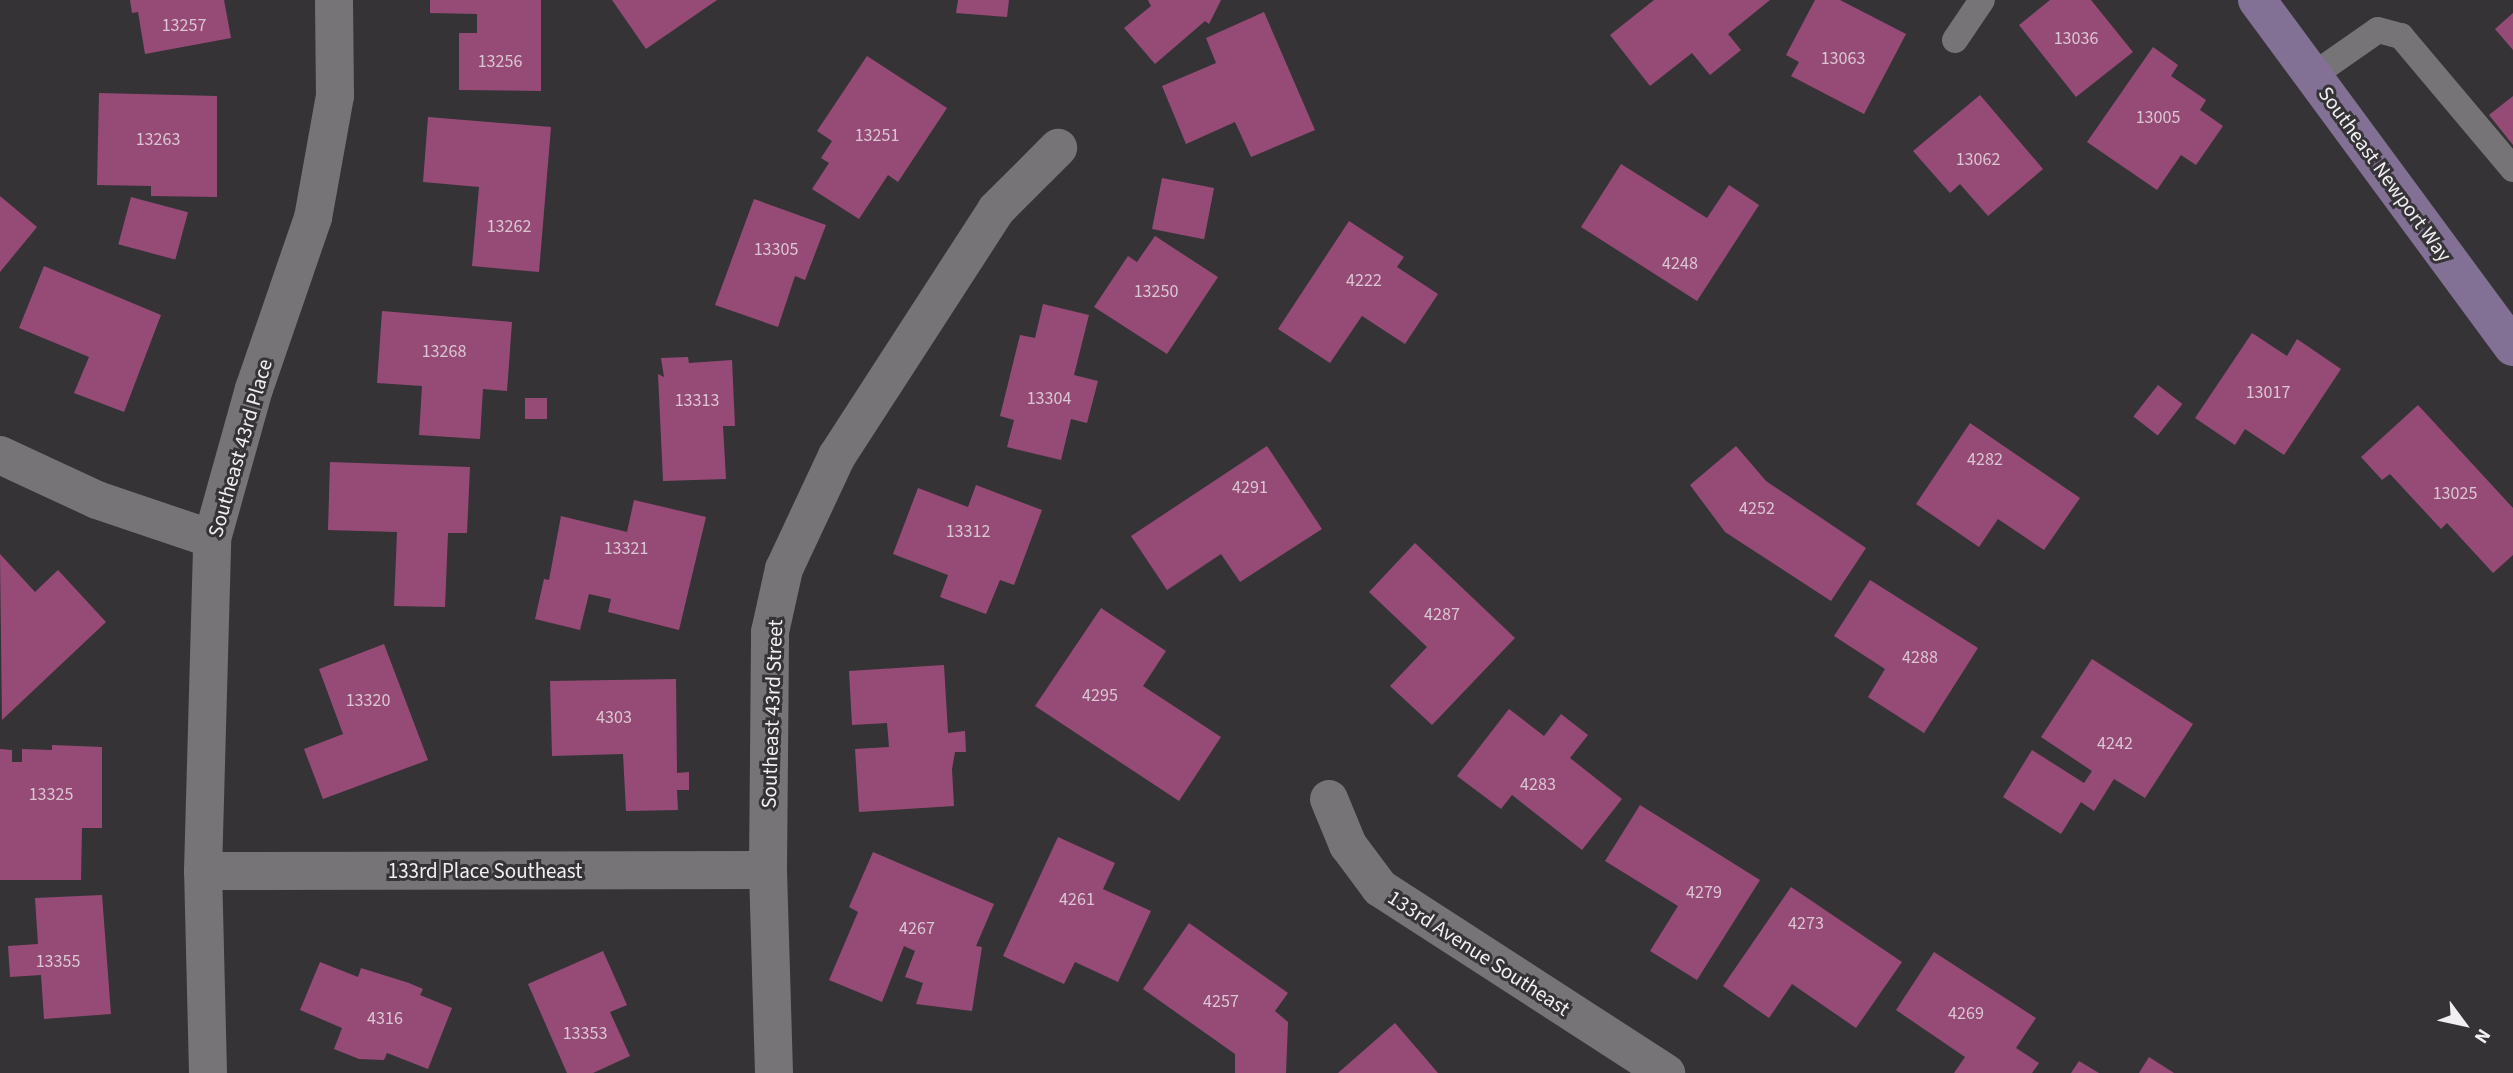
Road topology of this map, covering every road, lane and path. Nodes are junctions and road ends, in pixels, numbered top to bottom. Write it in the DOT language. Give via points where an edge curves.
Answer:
graph roads {
  1 [pos="334,0"];
  2 [pos="1982,0"];
  3 [pos="2257,0"];
  4 [pos="1955,40"];
  5 [pos="2312,76"];
  6 [pos="1058,148"];
  7 [pos="2513,169"];
  8 [pos="2513,347"];
  9 [pos="0,455"];
  10 [pos="212,539"];
  11 [pos="1329,799"];
  12 [pos="768,870"];
  13 [pos="203,871"];
  14 [pos="208,1073"];
  15 [pos="774,1073"];
  16 [pos="1666,1073"];
  1 -- 10 [label="street, Southeast 43rd Place" via="335,96 313,218 254,388"];
  2 -- 4 [label="lane"];
  3 -- 5 [label="main road, Southeast Newport Way"];
  5 -- 7 [label="lane" via="2378,30 2401,36"];
  5 -- 8 [label="main road, Southeast Newport Way"];
  6 -- 12 [label="street, Southeast 43rd Street" via="996,210 806,511 784,569 770,632"];
  9 -- 10 [label="street" via="97,500"];
  10 -- 13 [label="street, Southeast 43rd Place"];
  11 -- 16 [label="street, 133rd Avenue Southeast" via="1348,845 1380,888"];
  12 -- 13 [label="street, 133rd Place Southeast"];
  12 -- 15 [label="street, Southeast 43rd Street"];
  13 -- 14 [label="street, Southeast 43rd Place"];
}
